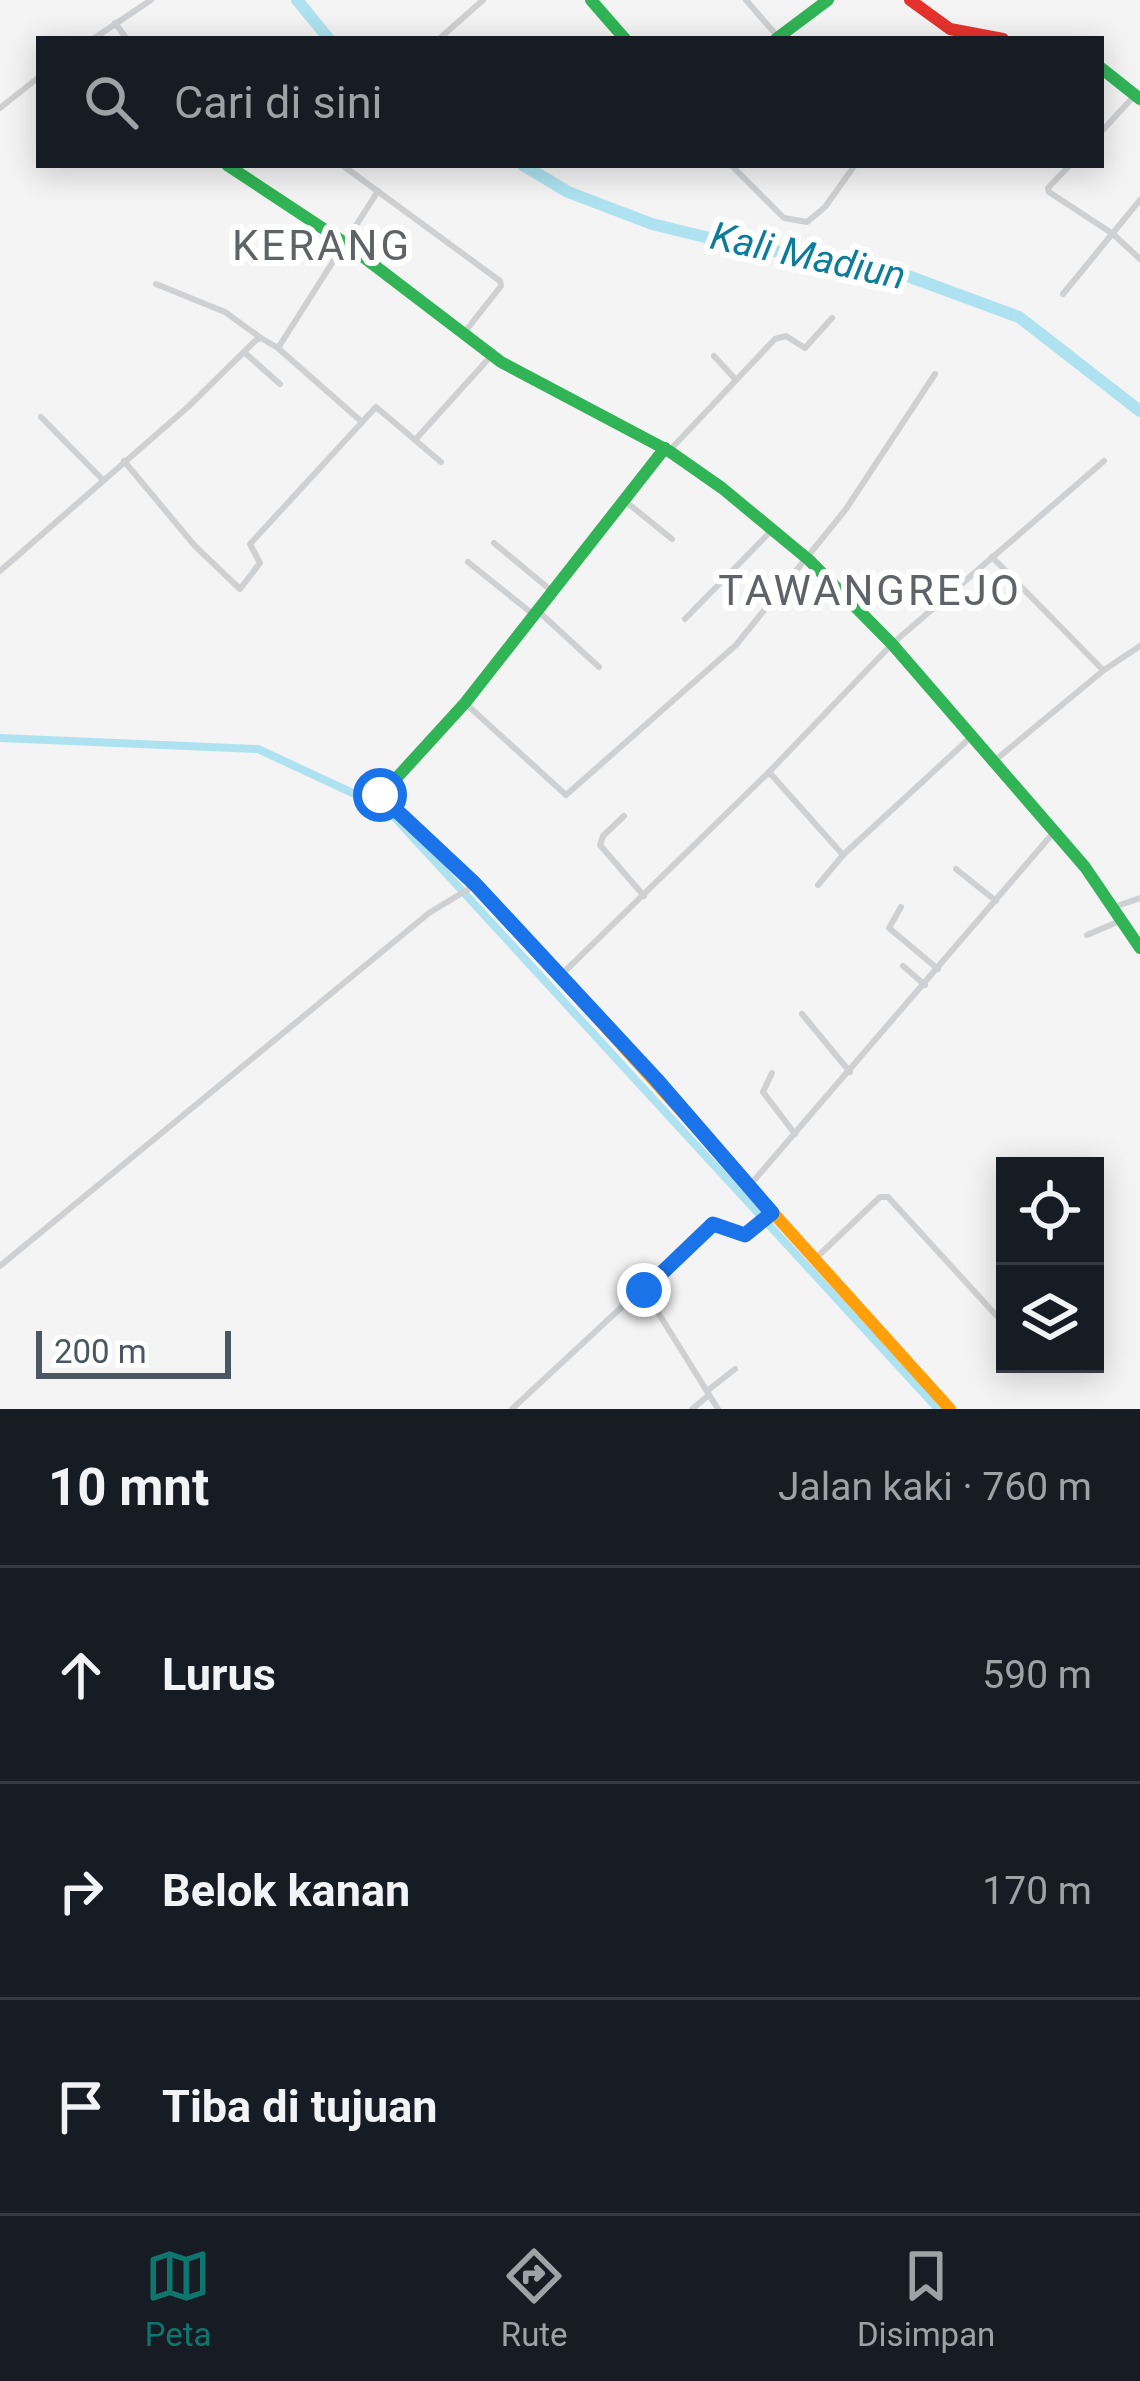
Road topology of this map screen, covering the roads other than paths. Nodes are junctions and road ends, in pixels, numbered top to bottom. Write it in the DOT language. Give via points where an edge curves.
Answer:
graph roads {
  1 [pos="151,0"];
  2 [pos="483,0"];
  3 [pos="591,0"];
  4 [pos="746,0"];
  5 [pos="828,0"];
  6 [pos="910,0"];
  7 [pos="115,23"];
  8 [pos="946,34"];
  9 [pos="97,36"];
  10 [pos="125,36"];
  11 [pos="442,36"];
  12 [pos="622,36"];
  13 [pos="775,36"];
  14 [pos="780,36"];
  15 [pos="1104,70"];
  16 [pos="36,79"];
  17 [pos="1138,97"];
  18 [pos="0,108"];
  19 [pos="1104,129"];
  20 [pos="232,168"];
  21 [pos="346,168"];
  22 [pos="734,168"];
  23 [pos="853,168"];
  24 [pos="1067,168"];
  25 [pos="379,191"];
  26 [pos="1140,200"];
  27 [pos="1113,234"];
  28 [pos="345,243"];
  29 [pos="1140,259"];
  30 [pos="156,284"];
  31 [pos="1063,294"];
  32 [pos="832,318"];
  33 [pos="464,333"];
  34 [pos="261,338"];
  35 [pos="278,348"];
  36 [pos="244,352"];
  37 [pos="491,356"];
  38 [pos="714,356"];
  39 [pos="935,374"];
  40 [pos="736,380"];
  41 [pos="280,384"];
  42 [pos="41,418"];
  43 [pos="362,422"];
  44 [pos="415,440"];
  45 [pos="667,449"];
  46 [pos="124,460"];
  47 [pos="1104,461"];
  48 [pos="440,462"];
  49 [pos="102,479"];
  50 [pos="626,501"];
  51 [pos="772,530"];
  52 [pos="672,539"];
  53 [pos="494,543"];
  54 [pos="992,557"];
  55 [pos="809,560"];
  56 [pos="468,562"];
  57 [pos="0,572"];
  58 [pos="553,592"];
  59 [pos="536,613"];
  60 [pos="685,619"];
  61 [pos="892,644"];
  62 [pos="1140,646"];
  63 [pos="599,667"];
  64 [pos="1104,670"];
  65 [pos="465,703"];
  66 [pos="970,737"];
  67 [pos="993,762"];
  68 [pos="769,772"];
  69 [pos="624,816"];
  70 [pos="1054,832"];
  71 [pos="843,854"];
  72 [pos="956,869"];
  73 [pos="818,885"];
  74 [pos="469,889"];
  75 [pos="644,896"];
  76 [pos="1140,898"];
  77 [pos="995,902"];
  78 [pos="902,908"];
  79 [pos="1118,913"];
  80 [pos="1087,935"];
  81 [pos="1140,948"];
  82 [pos="904,966"];
  83 [pos="938,969"];
  84 [pos="560,976"];
  85 [pos="925,985"];
  86 [pos="802,1014"];
  87 [pos="850,1072"];
  88 [pos="772,1073"];
  89 [pos="795,1134"];
  90 [pos="750,1185"];
  91 [pos="768,1217"];
  92 [pos="816,1258"];
  93 [pos="0,1266"];
  94 [pos="644,1290"];
  95 [pos="996,1314"];
  96 [pos="735,1369"];
  97 [pos="708,1393"];
  98 [pos="512,1409"];
  99 [pos="692,1409"];
  100 [pos="718,1409"];
  101 [pos="950,1409"];
  1 -- 7 [label="street"];
  2 -- 11 [label="street"];
  3 -- 12 [label="street"];
  4 -- 13 [label="street"];
  5 -- 14 [label="street"];
  6 -- 8 [label="street"];
  7 -- 9 [label="street"];
  7 -- 10 [label="street"];
  15 -- 17 [label="street"];
  16 -- 18 [label="street"];
  17 -- 19 [label="street"];
  20 -- 28 [label="street"];
  21 -- 25 [label="street"];
  22 -- 23 [label="street" via="784,218 807,222"];
  24 -- 27 [label="street" via="1048,190"];
  25 -- 28 [label="street"];
  25 -- 33 [label="street" via="502,283"];
  26 -- 27 [label="street"];
  27 -- 29 [label="street"];
  27 -- 31 [label="street"];
  28 -- 33 [label="street"];
  28 -- 35 [label="street"];
  30 -- 34 [label="street" via="225,312"];
  32 -- 40 [label="street" via="805,348 779,337"];
  33 -- 37 [label="street"];
  34 -- 35 [label="street"];
  34 -- 36 [label="street"];
  35 -- 43 [label="street"];
  36 -- 41 [label="street"];
  36 -- 46 [label="street"];
  37 -- 44 [label="street"];
  37 -- 45 [label="street"];
  38 -- 40 [label="street"];
  39 -- 55 [label="street"];
  40 -- 45 [label="street"];
  42 -- 49 [label="street"];
  43 -- 44 [label="street" via="379,407"];
  43 -- 46 [label="street" via="250,544 260,563 240,589"];
  44 -- 48 [label="street"];
  45 -- 50 [label="street"];
  45 -- 51 [label="street"];
  46 -- 49 [label="street"];
  47 -- 54 [label="street"];
  49 -- 57 [label="street"];
  50 -- 52 [label="street"];
  50 -- 58 [label="street"];
  51 -- 55 [label="street"];
  51 -- 60 [label="street"];
  53 -- 58 [label="street"];
  54 -- 61 [label="street"];
  54 -- 64 [label="street"];
  55 -- 61 [label="street"];
  55 -- 65 [label="street" via="736,645 566,796"];
  56 -- 59 [label="street"];
  58 -- 59 [label="street"];
  59 -- 63 [label="street"];
  59 -- 65 [label="street"];
  61 -- 66 [label="street"];
  61 -- 68 [label="street"];
  62 -- 64 [label="street"];
  64 -- 67 [label="street"];
  65 -- 74 [label="street" via="380,795"];
  66 -- 67 [label="street"];
  66 -- 71 [label="street"];
  67 -- 70 [label="street"];
  68 -- 71 [label="street"];
  68 -- 75 [label="street"];
  69 -- 75 [label="street" via="600,845"];
  70 -- 77 [label="street"];
  70 -- 79 [label="street"];
  71 -- 73 [label="street"];
  72 -- 77 [label="street"];
  74 -- 84 [label="street"];
  74 -- 93 [label="street"];
  75 -- 84 [label="street"];
  76 -- 79 [label="street"];
  77 -- 83 [label="street"];
  78 -- 83 [label="street" via="889,928"];
  79 -- 80 [label="street"];
  79 -- 81 [label="street"];
  82 -- 85 [label="street"];
  83 -- 85 [label="street"];
  84 -- 90 [label="street"];
  85 -- 87 [label="street"];
  86 -- 87 [label="street"];
  87 -- 89 [label="street"];
  88 -- 89 [label="street" via="763,1092"];
  89 -- 90 [label="street"];
  90 -- 91 [label="street"];
  91 -- 92 [label="street"];
  91 -- 94 [label="street" via="745,1235 713,1224"];
  92 -- 95 [label="street" via="888,1197"];
  92 -- 101 [label="street"];
  94 -- 97 [label="street"];
  94 -- 98 [label="street"];
  96 -- 97 [label="street"];
  97 -- 99 [label="street"];
  97 -- 100 [label="street"];
}
